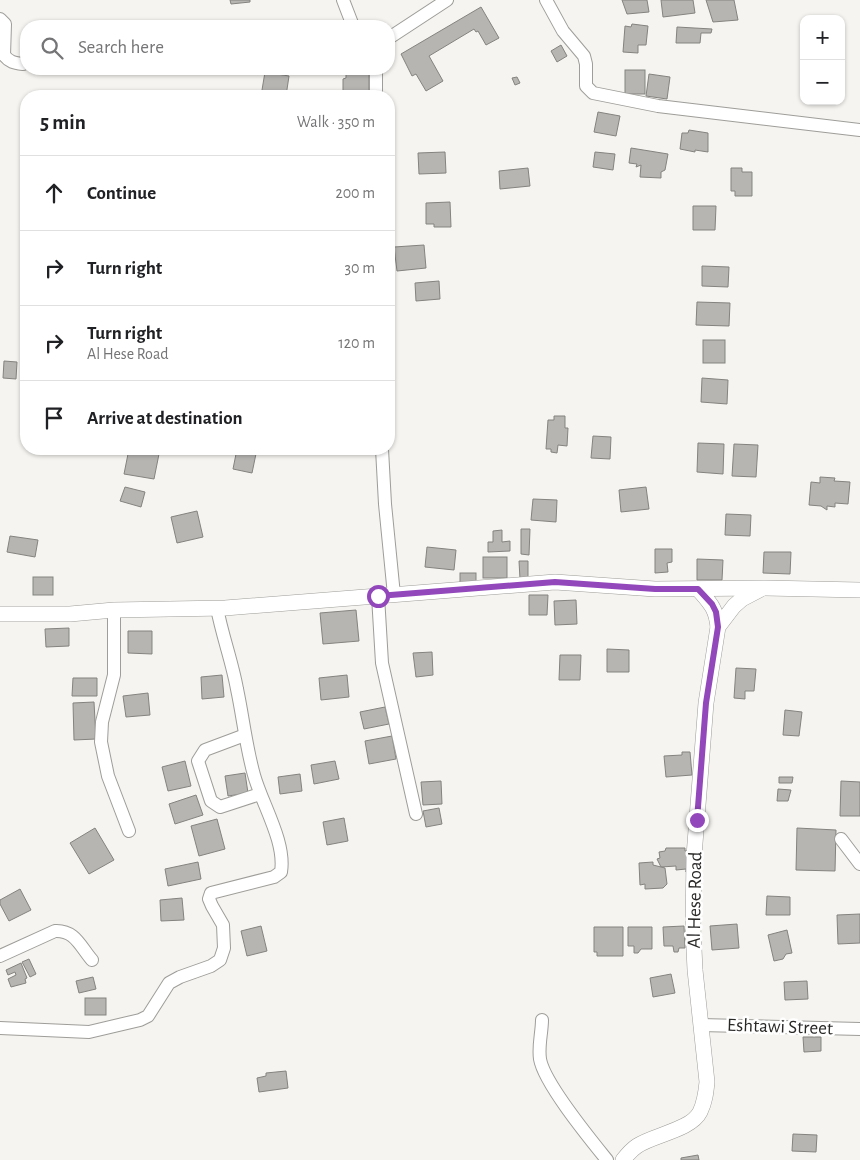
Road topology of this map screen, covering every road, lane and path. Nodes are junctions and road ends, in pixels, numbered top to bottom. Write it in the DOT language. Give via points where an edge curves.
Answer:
graph roads {
  1 [pos="343,0"];
  2 [pos="447,0"];
  3 [pos="546,0"];
  4 [pos="0,19"];
  5 [pos="351,20"];
  6 [pos="395,34"];
  7 [pos="20,64"];
  8 [pos="376,75"];
  9 [pos="376,90"];
  10 [pos="860,130"];
  11 [pos="382,455"];
  12 [pos="764,588"];
  13 [pos="698,589"];
  14 [pos="860,590"];
  15 [pos="394,595"];
  16 [pos="378,596"];
  17 [pos="217,608"];
  18 [pos="114,610"];
  19 [pos="0,614"];
  20 [pos="718,627"];
  21 [pos="245,735"];
  22 [pos="260,794"];
  23 [pos="416,814"];
  24 [pos="129,831"];
  25 [pos="841,839"];
  26 [pos="860,864"];
  27 [pos="0,956"];
  28 [pos="92,960"];
  29 [pos="542,1020"];
  30 [pos="700,1025"];
  31 [pos="0,1028"];
  32 [pos="860,1030"];
  33 [pos="607,1160"];
  34 [pos="623,1160"];
  1 -- 5 [label="street"];
  2 -- 6 [label="street"];
  3 -- 10 [label="street" via="564,32 584,56 586,86 597,94 658,106"];
  4 -- 7 [label="street" via="5,24 4,55"];
  8 -- 9 [label="street"];
  11 -- 15 [label="street"];
  12 -- 13 [label="street"];
  12 -- 14 [label="street"];
  12 -- 20 [label="street, Al Hese Road" via="742,599"];
  13 -- 15 [label="street" via="555,582"];
  13 -- 20 [label="street" via="712,604"];
  15 -- 16 [label="street"];
  16 -- 17 [label="street"];
  16 -- 23 [label="street" via="382,663"];
  17 -- 18 [label="street"];
  17 -- 21 [label="street"];
  18 -- 19 [label="street"];
  18 -- 24 [label="street" via="114,674 102,722 101,742 108,776"];
  20 -- 30 [label="street, Al Hese Road" via="706,703 694,856 693,928"];
  21 -- 22 [label="street"];
  21 -- 22 [label="street" via="205,750 198,761 211,801 220,807"];
  22 -- 31 [label="street" via="276,834 282,858 281,872 274,877 211,893 212,906 223,925 224,948 220,960 169,983 148,1016 140,1020 89,1032"];
  25 -- 26 [label="street"];
  27 -- 28 [label="street" via="64,930"];
  29 -- 33 [label="street" via="542,1067"];
  30 -- 32 [label="street, Eshtawi Street"];
  30 -- 34 [label="street, Al Hese Road" via="706,1082 706,1096 700,1114 670,1133 638,1145"];
}
